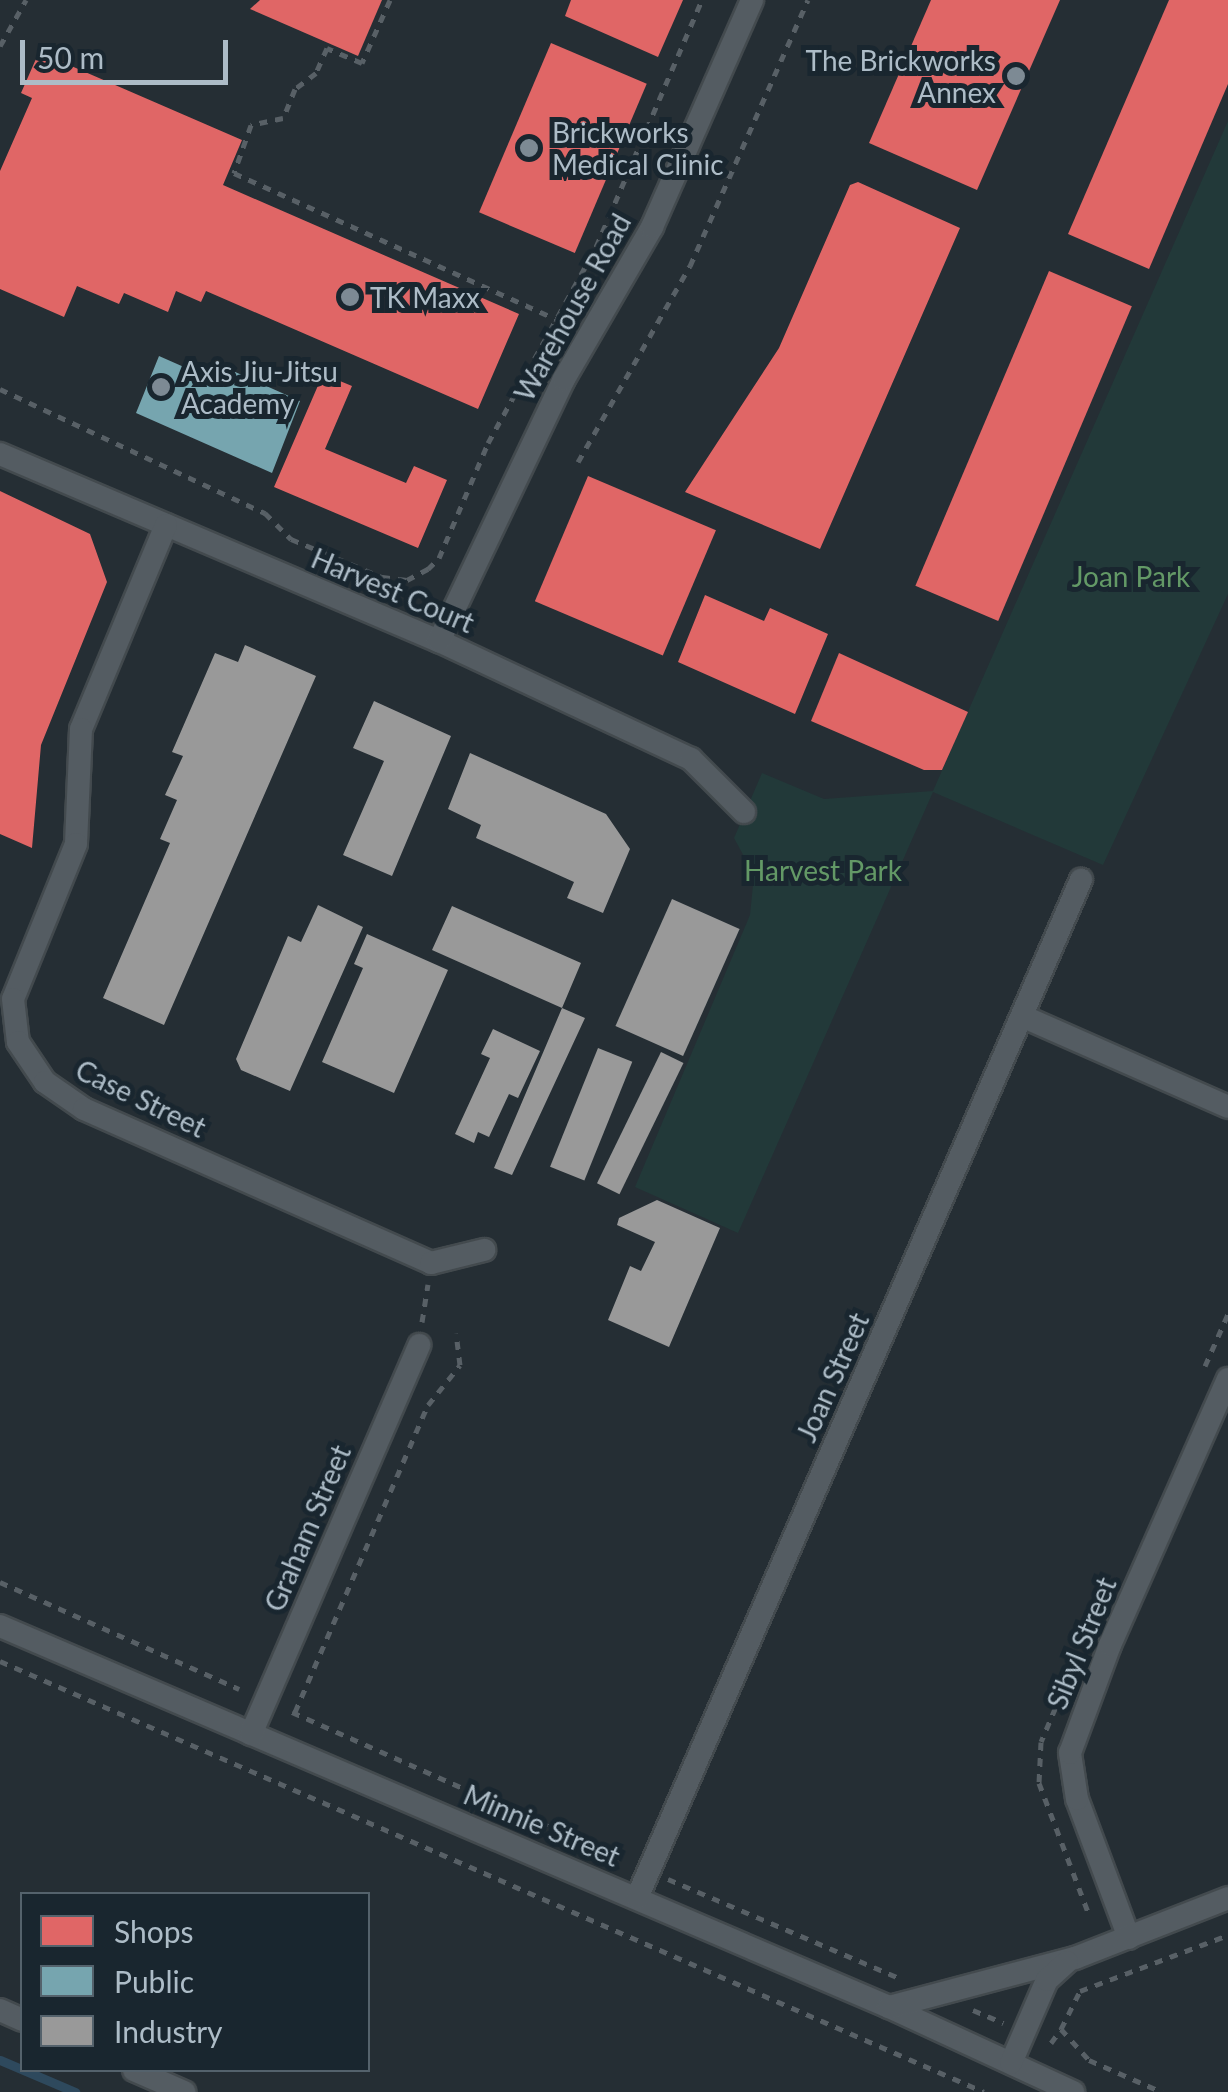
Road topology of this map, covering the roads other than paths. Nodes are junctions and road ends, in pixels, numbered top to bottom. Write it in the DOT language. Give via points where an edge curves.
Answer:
graph roads {
  1 [pos="752,0"];
  2 [pos="0,454"];
  3 [pos="166,525"];
  4 [pos="439,642"];
  5 [pos="744,812"];
  6 [pos="1081,880"];
  7 [pos="1022,1016"];
  8 [pos="1228,1107"];
  9 [pos="484,1250"];
  10 [pos="418,1345"];
  11 [pos="1228,1379"];
  12 [pos="0,1626"];
  13 [pos="251,1734"];
  14 [pos="637,1898"];
  15 [pos="1228,1898"];
  16 [pos="1129,1938"];
  17 [pos="1075,1958"];
  18 [pos="889,2006"];
  19 [pos="1010,2063"];
  20 [pos="139,2072"];
  21 [pos="1066,2090"];
  22 [pos="184,2092"];
  1 -- 4 [label="street, Warehouse Road" via="652,226 564,380"];
  2 -- 3 [label="street, Harvest Court"];
  3 -- 4 [label="street, Harvest Court"];
  3 -- 9 [label="street, Case Street" via="82,729 76,844 12,999 18,1042 45,1082 84,1110 432,1264"];
  4 -- 5 [label="street, Harvest Court" via="691,759"];
  6 -- 7 [label="street, Joan Street"];
  7 -- 8 [label="street"];
  7 -- 14 [label="street, Joan Street"];
  10 -- 13 [label="street, Graham Street"];
  11 -- 16 [label="street, Sibyl Street" via="1110,1644 1070,1753 1077,1800"];
  12 -- 13 [label="street, Minnie Street"];
  13 -- 14 [label="street, Minnie Street"];
  14 -- 18 [label="street, Minnie Street"];
  15 -- 16 [label="street"];
  16 -- 17 [label="street"];
  17 -- 18 [label="street"];
  17 -- 19 [label="street" via="1047,1980"];
  18 -- 19 [label="street, Minnie Street"];
  19 -- 21 [label="street, Minnie Street"];
  20 -- 22 [label="street"];
}
